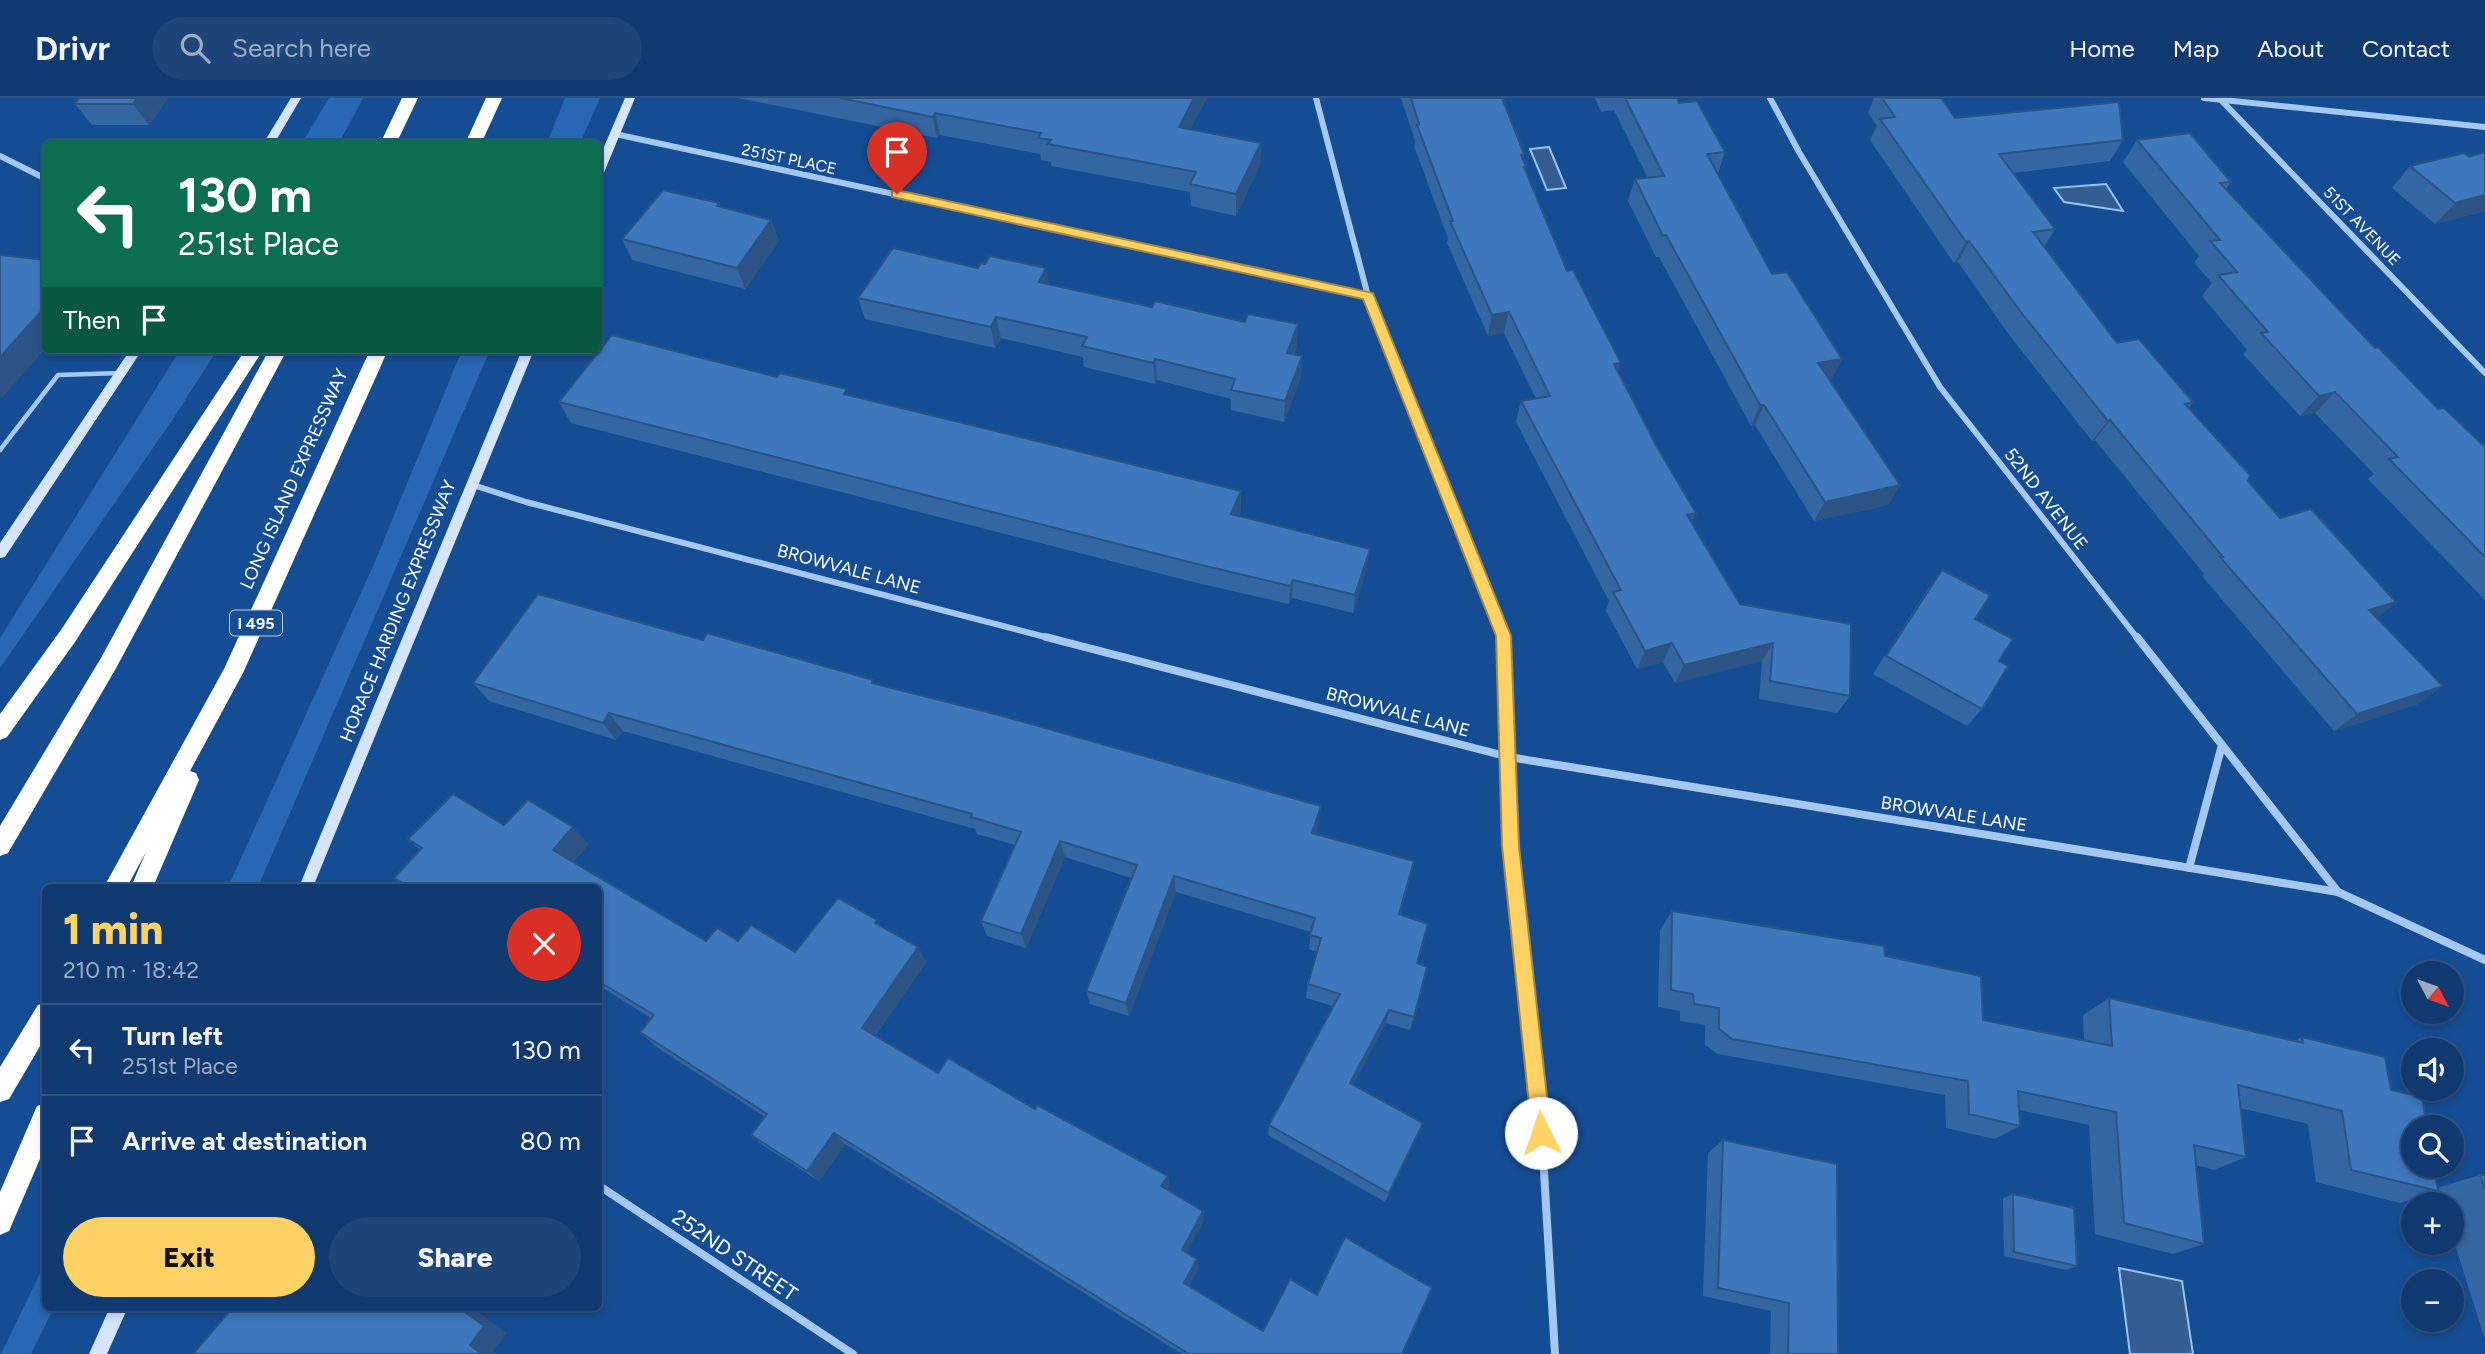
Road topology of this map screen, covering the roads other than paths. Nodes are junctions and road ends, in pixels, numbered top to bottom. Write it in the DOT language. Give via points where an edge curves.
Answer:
graph roads {
  1 [pos="296,98"];
  2 [pos="410,98"];
  3 [pos="494,98"];
  4 [pos="630,98"];
  5 [pos="1316,98"];
  6 [pos="1770,98"];
  7 [pos="2204,98"];
  8 [pos="2220,99"];
  9 [pos="2485,127"];
  10 [pos="615,134"];
  11 [pos="270,140"];
  12 [pos="390,140"];
  13 [pos="475,140"];
  14 [pos="0,156"];
  15 [pos="602,165"];
  16 [pos="42,177"];
  17 [pos="1368,296"];
  18 [pos="133,354"];
  19 [pos="251,354"];
  20 [pos="276,354"];
  21 [pos="377,354"];
  22 [pos="526,354"];
  23 [pos="121,373"];
  24 [pos="2485,373"];
  25 [pos="0,450"];
  26 [pos="473,485"];
  27 [pos="0,553"];
  28 [pos="233,673"];
  29 [pos="0,731"];
  30 [pos="2222,745"];
  31 [pos="1509,757"];
  32 [pos="0,846"];
  33 [pos="2189,868"];
  34 [pos="117,884"];
  35 [pos="143,884"];
  36 [pos="307,884"];
  37 [pos="2338,892"];
  38 [pos="2485,960"];
  39 [pos="42,1020"];
  40 [pos="0,1090"];
  41 [pos="42,1124"];
  42 [pos="602,1188"];
  43 [pos="0,1222"];
  44 [pos="118,1311"];
  45 [pos="98,1354"];
  46 [pos="853,1354"];
  47 [pos="1555,1354"];
  1 -- 11 [label="main road"];
  2 -- 12 [label="highway"];
  3 -- 13 [label="highway"];
  4 -- 10 [label="main road"];
  5 -- 17 [label="street"];
  6 -- 30 [label="street, 52ND AVENUE" via="1940,387"];
  7 -- 8 [label="street"];
  8 -- 9 [label="street"];
  8 -- 24 [label="street, 51ST AVENUE"];
  10 -- 15 [label="main road"];
  10 -- 17 [label="street, 251ST PLACE"];
  14 -- 16 [label="street"];
  17 -- 31 [label="street" via="1504,636"];
  18 -- 23 [label="main road"];
  19 -- 29 [label="highway" via="68,636"];
  20 -- 32 [label="highway" via="108,664"];
  21 -- 28 [label="highway, LONG ISLAND EXPRESSWAY / I 495"];
  22 -- 26 [label="main road, HORACE HARDING EXPRESSWAY"];
  23 -- 25 [label="lane" via="58,375"];
  23 -- 27 [label="main road"];
  26 -- 31 [label="street, BROWVALE LANE"];
  26 -- 36 [label="main road, HORACE HARDING EXPRESSWAY"];
  28 -- 34 [label="highway, LONG ISLAND EXPRESSWAY / I 495"];
  28 -- 35 [label="highway"];
  30 -- 33 [label="street"];
  30 -- 37 [label="street, 52ND AVENUE"];
  31 -- 33 [label="street, BROWVALE LANE"];
  31 -- 47 [label="street" via="1510,846 1539,1105"];
  33 -- 37 [label="street, BROWVALE LANE"];
  37 -- 38 [label="street, BROWVALE LANE"];
  39 -- 40 [label="highway"];
  41 -- 43 [label="highway"];
  42 -- 46 [label="street, 252ND STREET"];
  44 -- 45 [label="main road"];
}
